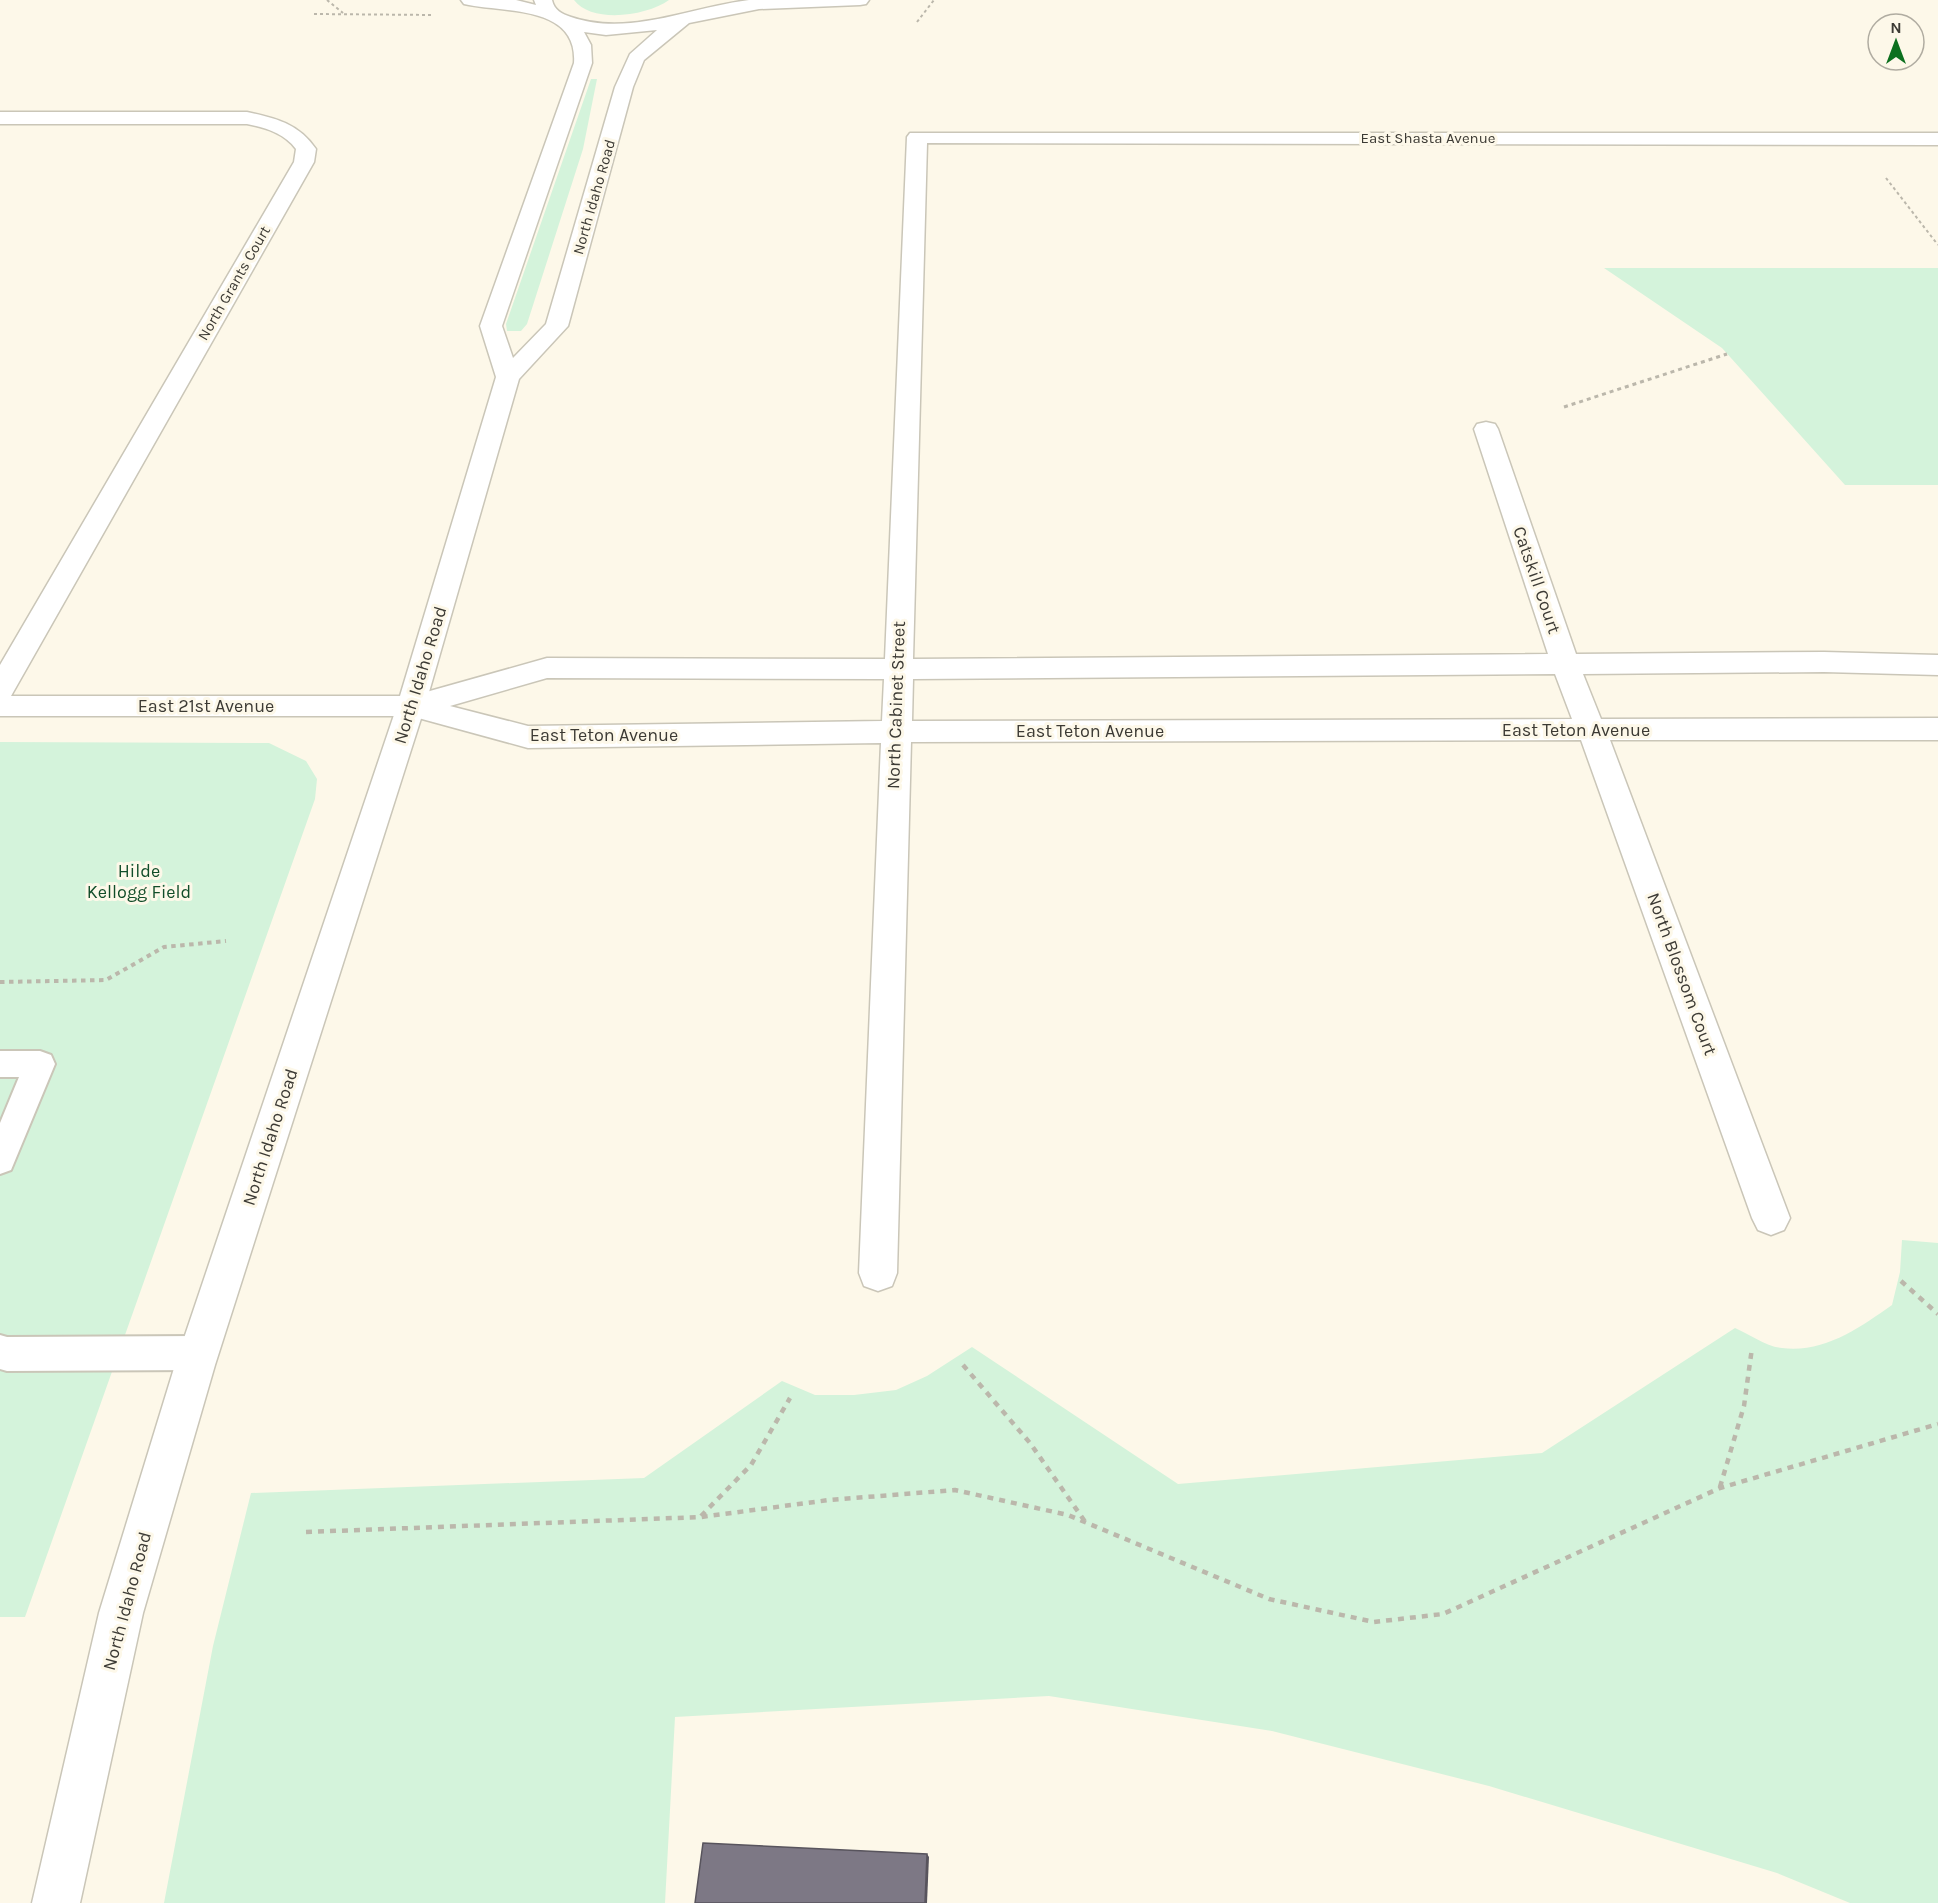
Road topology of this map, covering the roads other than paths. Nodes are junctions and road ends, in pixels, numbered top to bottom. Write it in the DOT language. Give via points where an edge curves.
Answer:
graph roads {
  1 [pos="470,0"];
  2 [pos="860,0"];
  3 [pos="696,11"];
  4 [pos="553,12"];
  5 [pos="0,118"];
  6 [pos="917,137"];
  7 [pos="1938,139"];
  8 [pos="508,377"];
  9 [pos="1486,429"];
  10 [pos="1565,664"];
  11 [pos="1938,665"];
  12 [pos="897,669"];
  13 [pos="0,690"];
  14 [pos="0,706"];
  15 [pos="411,706"];
  16 [pos="1938,729"];
  17 [pos="1592,730"];
  18 [pos="896,732"];
  19 [pos="0,1064"];
  20 [pos="0,1160"];
  21 [pos="1771,1218"];
  22 [pos="878,1273"];
  23 [pos="0,1352"];
  24 [pos="199,1353"];
  25 [pos="56,1903"];
  1 -- 4 [label="street"];
  2 -- 3 [label="street"];
  3 -- 4 [label="street" via="626,28 604,29"];
  3 -- 8 [label="street, North Idaho Road" via="636,58 624,87 557,326"];
  4 -- 8 [label="street" via="573,29 584,46 583,63 491,326"];
  5 -- 13 [label="street, North Grants Court" via="247,118 272,123 298,136 306,149 304,162"];
  6 -- 7 [label="street, East Shasta Avenue"];
  6 -- 12 [label="street, North Cabinet Street"];
  8 -- 15 [label="street, North Idaho Road"];
  9 -- 10 [label="street, Catskill Court"];
  10 -- 11 [label="street"];
  10 -- 12 [label="street"];
  10 -- 17 [label="street, Catskill Court"];
  12 -- 15 [label="street" via="548,668"];
  12 -- 18 [label="street, North Cabinet Street"];
  14 -- 15 [label="street, East 21st Avenue"];
  15 -- 18 [label="street, East Teton Avenue" via="528,737"];
  15 -- 24 [label="street, North Idaho Road"];
  16 -- 17 [label="street, East Teton Avenue"];
  17 -- 18 [label="street, East Teton Avenue"];
  17 -- 21 [label="street, North Blossom Court"];
  18 -- 22 [label="street, North Cabinet Street"];
  19 -- 20 [label="lane" via="40,1064"];
  23 -- 24 [label="lane"];
  24 -- 25 [label="street, North Idaho Road" via="120,1613"];
}
